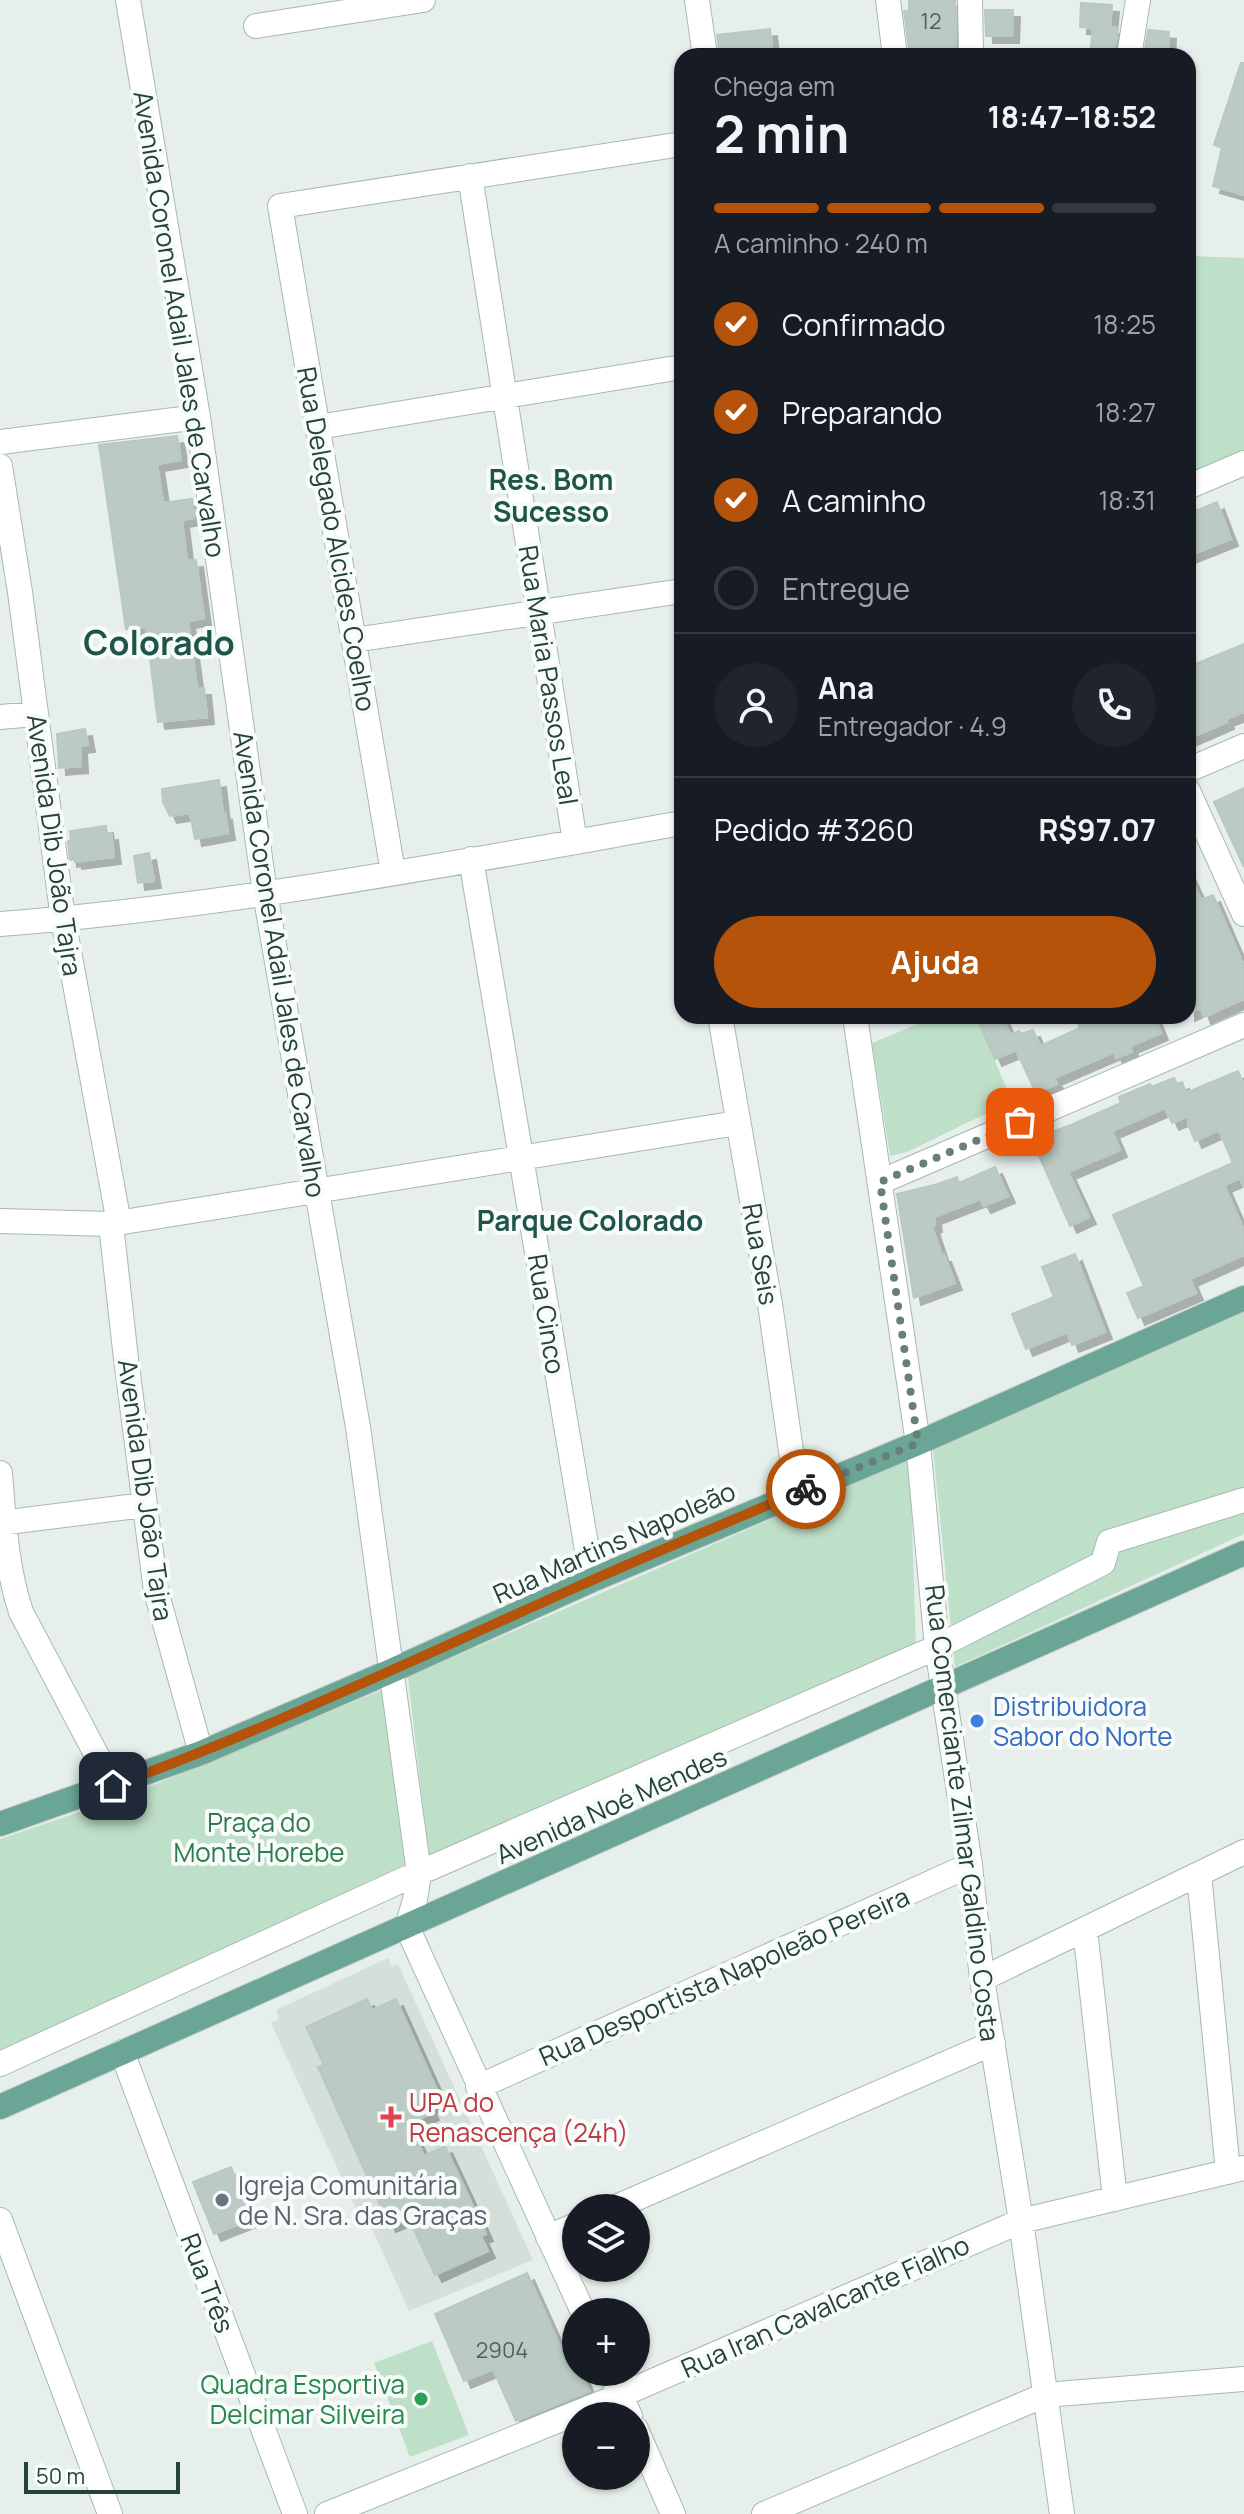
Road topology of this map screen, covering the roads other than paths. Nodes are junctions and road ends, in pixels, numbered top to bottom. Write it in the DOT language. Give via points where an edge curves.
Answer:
graph roads {
  1 [pos="128,0"];
  2 [pos="423,0"];
  3 [pos="697,0"];
  4 [pos="888,0"];
  5 [pos="970,0"];
  6 [pos="1138,0"];
  7 [pos="324,8"];
  8 [pos="256,26"];
  9 [pos="704,48"];
  10 [pos="894,48"];
  11 [pos="971,48"];
  12 [pos="1130,48"];
  13 [pos="674,145"];
  14 [pos="470,176"];
  15 [pos="674,368"];
  16 [pos="503,396"];
  17 [pos="198,417"];
  18 [pos="318,427"];
  19 [pos="0,442"];
  20 [pos="1244,463"];
  21 [pos="0,466"];
  22 [pos="1196,484"];
  23 [pos="674,592"];
  24 [pos="539,613"];
  25 [pos="354,640"];
  26 [pos="35,714"];
  27 [pos="0,717"];
  28 [pos="1244,746"];
  29 [pos="1196,767"];
  30 [pos="1196,809"];
  31 [pos="674,824"];
  32 [pos="575,842"];
  33 [pos="471,859"];
  34 [pos="393,872"];
  35 [pos="265,893"];
  36 [pos="1244,914"];
  37 [pos="63,919"];
  38 [pos="0,924"];
  39 [pos="721,1024"];
  40 [pos="856,1024"];
  41 [pos="1244,1025"];
  42 [pos="737,1123"];
  43 [pos="521,1159"];
  44 [pos="880,1182"];
  45 [pos="316,1190"];
  46 [pos="0,1221"];
  47 [pos="115,1223"];
  48 [pos="1244,1298"];
  49 [pos="918,1443"];
  50 [pos="0,1473"];
  51 [pos="797,1493"];
  52 [pos="1244,1500"];
  53 [pos="144,1505"];
  54 [pos="2,1523"];
  55 [pos="1244,1553"];
  56 [pos="592,1580"];
  57 [pos="949,1641"];
  58 [pos="926,1652"];
  59 [pos="391,1671"];
  60 [pos="944,1687"];
  61 [pos="201,1753"];
  62 [pos="113,1786"];
  63 [pos="0,1824"];
  64 [pos="1244,1852"];
  65 [pos="970,1865"];
  66 [pos="1199,1874"];
  67 [pos="407,1927"];
  68 [pos="1085,1929"];
  69 [pos="982,1979"];
  70 [pos="993,2043"];
  71 [pos="122,2052"];
  72 [pos="0,2064"];
  73 [pos="478,2087"];
  74 [pos="0,2107"];
  75 [pos="1236,2170"];
  76 [pos="646,2194"];
  77 [pos="1115,2199"];
  78 [pos="0,2220"];
  79 [pos="1021,2221"];
  80 [pos="562,2231"];
  81 [pos="548,2237"];
  82 [pos="576,2298"];
  83 [pos="1244,2379"];
  84 [pos="1045,2395"];
  85 [pos="632,2402"];
  86 [pos="562,2428"];
  87 [pos="650,2461"];
  88 [pos="110,2514"];
  89 [pos="295,2514"];
  90 [pos="327,2514"];
  91 [pos="673,2514"];
  92 [pos="764,2514"];
  93 [pos="1062,2514"];
  1 -- 17 [label="street, Avenida Coronel Adail Jales de Carvalho"];
  2 -- 7 [label="street"];
  3 -- 9 [label="street"];
  4 -- 10 [label="street"];
  5 -- 11 [label="street"];
  6 -- 12 [label="street"];
  7 -- 8 [label="street"];
  13 -- 14 [label="street"];
  14 -- 16 [label="street, Rua Maria Passos Leal"];
  14 -- 18 [label="street, Rua Delegado Alcides Coelho" via="280,206"];
  15 -- 16 [label="street"];
  16 -- 18 [label="street"];
  16 -- 24 [label="street, Rua Maria Passos Leal"];
  17 -- 19 [label="street"];
  17 -- 35 [label="street, Avenida Coronel Adail Jales de Carvalho"];
  18 -- 25 [label="street, Rua Delegado Alcides Coelho"];
  20 -- 22 [label="street"];
  21 -- 26 [label="street, Avenida Dib João Tajra"];
  23 -- 24 [label="street"];
  24 -- 25 [label="street"];
  24 -- 32 [label="street, Rua Maria Passos Leal"];
  25 -- 34 [label="street, Rua Delegado Alcides Coelho"];
  26 -- 27 [label="street"];
  26 -- 37 [label="street, Avenida Dib João Tajra"];
  28 -- 29 [label="street"];
  30 -- 36 [label="street"];
  31 -- 32 [label="street"];
  32 -- 33 [label="street"];
  33 -- 34 [label="street"];
  33 -- 43 [label="street, Rua Cinco"];
  34 -- 35 [label="street"];
  35 -- 37 [label="street"];
  35 -- 45 [label="street, Avenida Coronel Adail Jales de Carvalho"];
  37 -- 38 [label="street"];
  37 -- 47 [label="street, Avenida Dib João Tajra"];
  39 -- 42 [label="street, Rua Seis"];
  40 -- 44 [label="street, Rua Comerciante Zilmar Galdino Costa"];
  41 -- 44 [label="street"];
  42 -- 43 [label="street"];
  42 -- 51 [label="street, Rua Seis"];
  43 -- 45 [label="street"];
  43 -- 56 [label="street, Rua Cinco"];
  44 -- 49 [label="street, Rua Comerciante Zilmar Galdino Costa"];
  45 -- 47 [label="street"];
  45 -- 59 [label="street, Avenida Coronel Adail Jales de Carvalho" via="358,1427"];
  46 -- 47 [label="street"];
  47 -- 53 [label="street, Avenida Dib João Tajra"];
  48 -- 49 [label="main road, Rua Martins Napoleão"];
  49 -- 51 [label="main road, Rua Martins Napoleão"];
  49 -- 60 [label="street, Rua Comerciante Zilmar Galdino Costa"];
  50 -- 54 [label="street"];
  51 -- 56 [label="main road, Rua Martins Napoleão"];
  52 -- 57 [label="street" via="1109,1542 1103,1563"];
  53 -- 54 [label="street"];
  53 -- 61 [label="street, Avenida Dib João Tajra" via="156,1591"];
  54 -- 62 [label="street" via="21,1612"];
  55 -- 60 [label="main road, Avenida Noé Mendes"];
  56 -- 59 [label="main road, Rua Martins Napoleão"];
  58 -- 72 [label="street" via="418,1873"];
  59 -- 61 [label="main road, Rua Martins Napoleão"];
  59 -- 67 [label="street, Avenida Coronel Adail Jales de Carvalho" via="419,1873"];
  60 -- 65 [label="street, Rua Comerciante Zilmar Galdino Costa"];
  60 -- 67 [label="main road, Avenida Noé Mendes"];
  61 -- 62 [label="main road, Rua Martins Napoleão"];
  62 -- 63 [label="main road, Rua Martins Napoleão"];
  64 -- 66 [label="street"];
  65 -- 69 [label="street, Rua Comerciante Zilmar Galdino Costa"];
  65 -- 73 [label="street, Rua Desportista Napoleão Pereira"];
  66 -- 68 [label="street"];
  66 -- 75 [label="street"];
  67 -- 71 [label="main road, Avenida Noé Mendes"];
  67 -- 73 [label="street"];
  68 -- 69 [label="street"];
  68 -- 77 [label="street"];
  69 -- 70 [label="street, Rua Comerciante Zilmar Galdino Costa"];
  70 -- 76 [label="street"];
  70 -- 79 [label="street, Rua Comerciante Zilmar Galdino Costa"];
  71 -- 74 [label="main road, Avenida Noé Mendes"];
  71 -- 89 [label="street, Rua Três"];
  73 -- 81 [label="street"];
  75 -- 77 [label="street, Rua Iran Cavalcante Fialho"];
  77 -- 79 [label="street, Rua Iran Cavalcante Fialho"];
  78 -- 88 [label="street"];
  79 -- 84 [label="street, Rua Comerciante Zilmar Galdino Costa"];
  79 -- 85 [label="street, Rua Iran Cavalcante Fialho"];
  80 -- 81 [label="street"];
  81 -- 82 [label="street"];
  83 -- 84 [label="street"];
  84 -- 92 [label="street"];
  84 -- 93 [label="street, Rua Comerciante Zilmar Galdino Costa"];
  86 -- 90 [label="street, Rua Iran Cavalcante Fialho"];
  87 -- 91 [label="street"];
}
